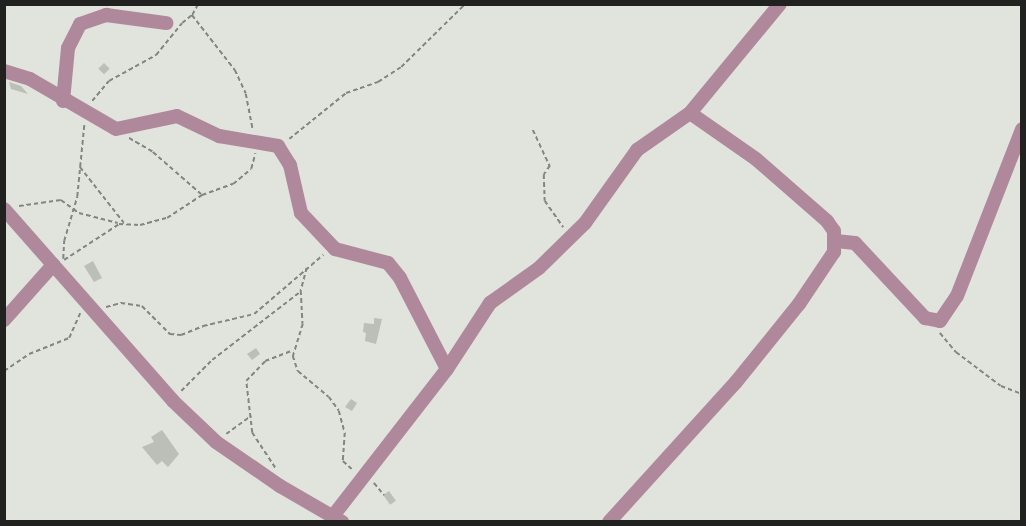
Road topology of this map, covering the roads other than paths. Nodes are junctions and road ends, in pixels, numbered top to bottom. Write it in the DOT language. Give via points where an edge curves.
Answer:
graph roads {
  1 [pos="780,4"];
  2 [pos="166,23"];
  3 [pos="4,71"];
  4 [pos="63,101"];
  5 [pos="690,112"];
  6 [pos="1022,129"];
  7 [pos="10,208"];
  8 [pos="836,240"];
  9 [pos="58,263"];
  10 [pos="4,320"];
  11 [pos="447,369"];
  12 [pos="338,519"];
  13 [pos="609,522"];
  1 -- 5 [label="street"];
  2 -- 4 [label="street" via="106,15 80,24 68,48"];
  3 -- 4 [label="street" via="30,79"];
  4 -- 11 [label="street" via="116,129 169,116 185,119 219,136 278,146 290,165 301,213 335,249 388,263 400,278"];
  5 -- 8 [label="street" via="736,143 827,221"];
  5 -- 11 [label="street" via="637,150 596,212 539,268 490,303"];
  6 -- 8 [label="street" via="957,296 944,318 933,322 855,243"];
  7 -- 9 [label="street"];
  8 -- 13 [label="street" via="829,262 816,282 736,382"];
  9 -- 10 [label="street"];
  9 -- 12 [label="street" via="83,300 216,442 280,486"];
  11 -- 12 [label="street" via="363,475"];
}
